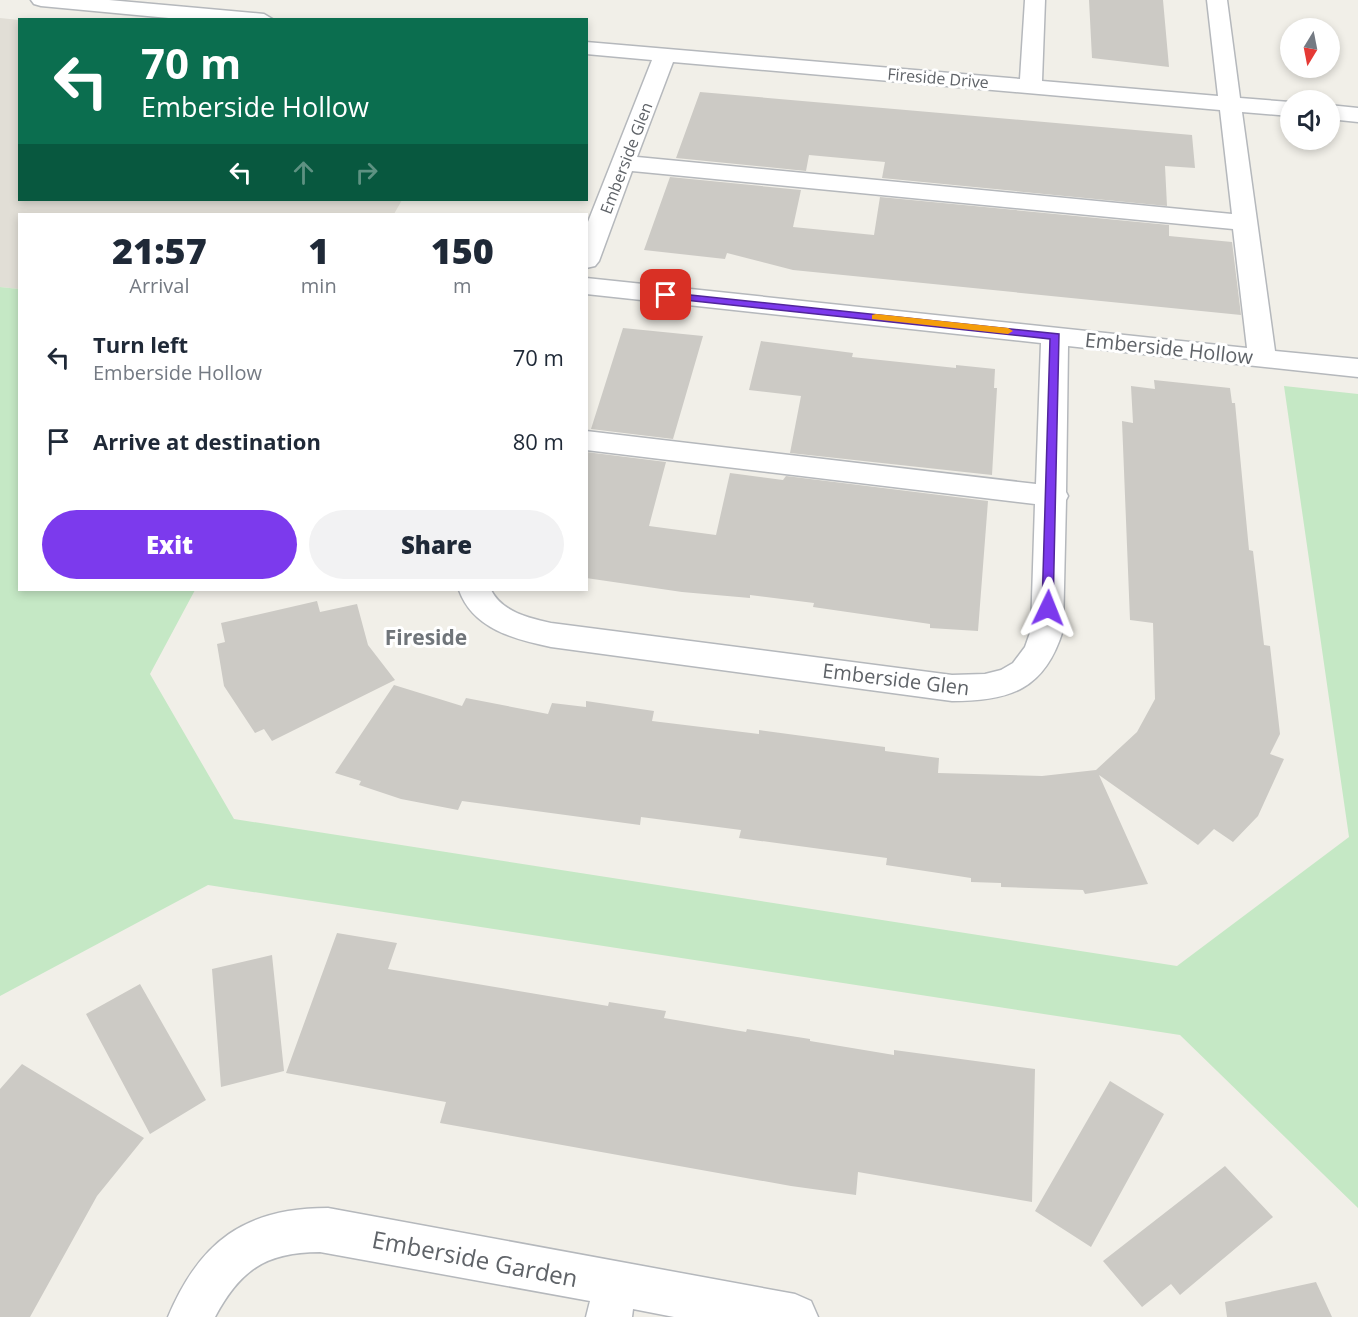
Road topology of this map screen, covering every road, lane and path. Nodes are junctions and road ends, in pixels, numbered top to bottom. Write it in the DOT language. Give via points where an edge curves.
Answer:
graph roads {
  1 [pos="41,0"];
  2 [pos="1035,0"];
  3 [pos="1217,0"];
  4 [pos="216,12"];
  5 [pos="252,18"];
  6 [pos="588,48"];
  7 [pos="665,54"];
  8 [pos="1031,86"];
  9 [pos="1230,104"];
  10 [pos="1280,108"];
  11 [pos="1340,113"];
  12 [pos="1358,115"];
  13 [pos="624,163"];
  14 [pos="1246,223"];
  15 [pos="588,256"];
  16 [pos="588,286"];
  17 [pos="1055,336"];
  18 [pos="1262,358"];
  19 [pos="1358,368"];
  20 [pos="588,440"];
  21 [pos="1053,496"];
  22 [pos="476,591"];
  23 [pos="613,1300"];
  24 [pos="190,1317"];
  25 [pos="795,1317"];
  1 -- 4 [label="street"];
  2 -- 8 [label="street"];
  3 -- 9 [label="street"];
  4 -- 5 [label="street"];
  6 -- 7 [label="street, Fireside Drive"];
  7 -- 8 [label="street, Fireside Drive"];
  7 -- 13 [label="street, Emberside Glen"];
  8 -- 9 [label="street, Fireside Drive"];
  9 -- 10 [label="street, Fireside Drive"];
  9 -- 14 [label="street"];
  11 -- 12 [label="street"];
  13 -- 14 [label="street"];
  13 -- 15 [label="street, Emberside Glen"];
  14 -- 18 [label="street"];
  16 -- 17 [label="street, Emberside Hollow"];
  17 -- 18 [label="street, Emberside Hollow"];
  17 -- 21 [label="street, Emberside Glen"];
  18 -- 19 [label="street, Emberside Hollow"];
  20 -- 21 [label="street"];
  21 -- 22 [label="street, Emberside Glen" via="1043,649 1020,676 980,689 552,635 500,618 484,606"];
  23 -- 24 [label="street, Emberside Garden" via="328,1230 294,1230 264,1238 236,1256 215,1274"];
  23 -- 25 [label="street, Emberside Garden"];
}
